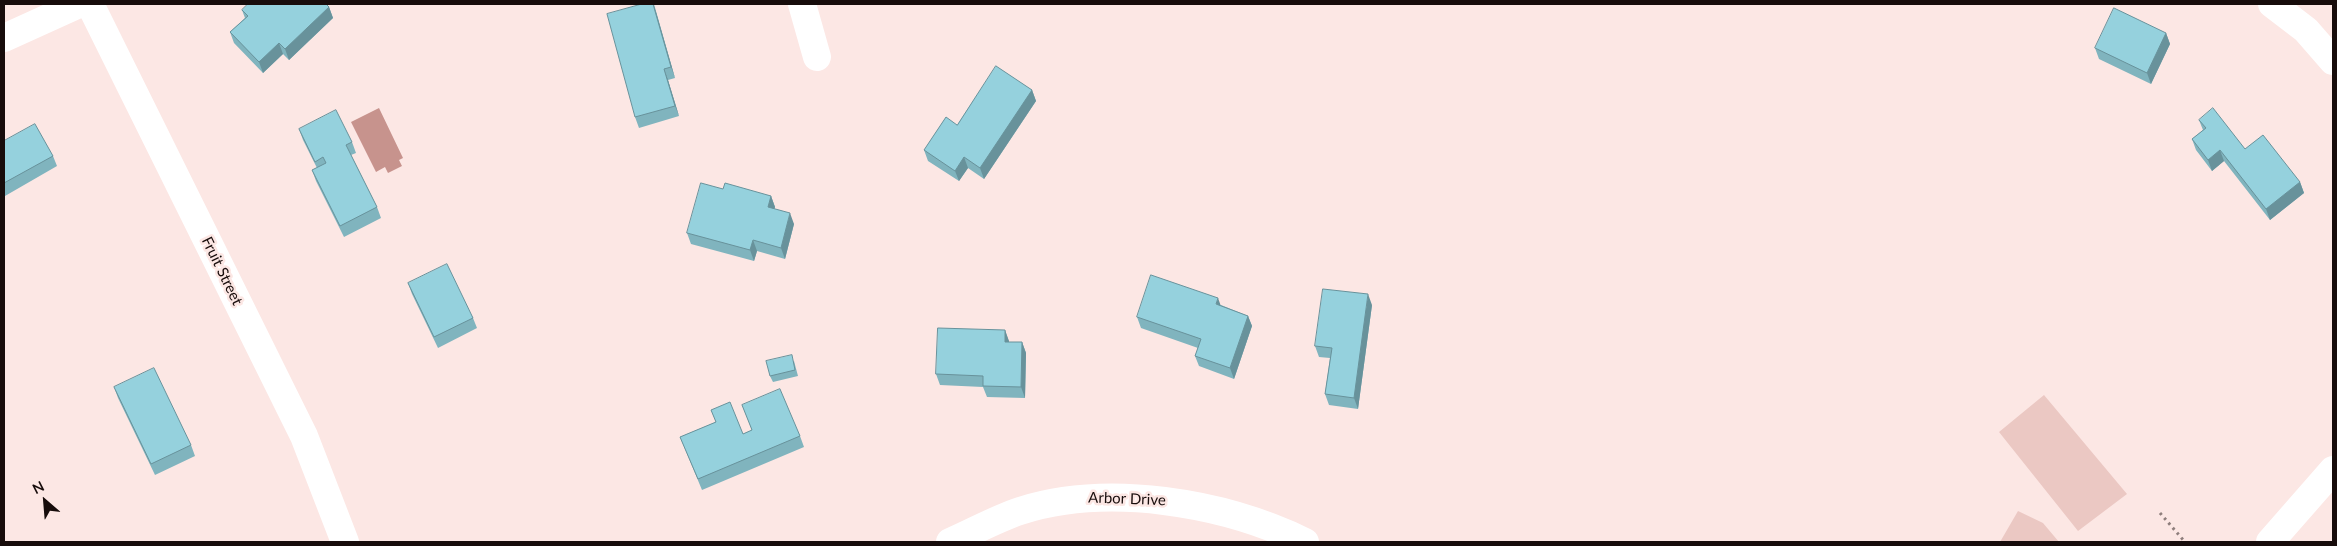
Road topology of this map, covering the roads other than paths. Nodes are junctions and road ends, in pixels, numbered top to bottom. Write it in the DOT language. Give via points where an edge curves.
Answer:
graph roads {
  1 [pos="79,4"];
  2 [pos="90,4"];
  3 [pos="802,4"];
  4 [pos="2272,4"];
  5 [pos="4,38"];
  6 [pos="817,56"];
  7 [pos="2333,61"];
  8 [pos="2333,470"];
  9 [pos="345,542"];
  10 [pos="950,542"];
  11 [pos="1305,542"];
  12 [pos="2270,542"];
  1 -- 5 [label="street"];
  2 -- 9 [label="street, Fruit Street" via="304,436"];
  3 -- 6 [label="street"];
  4 -- 7 [label="street" via="2306,30"];
  8 -- 12 [label="street"];
  10 -- 11 [label="street, Arbor Drive" via="1019,511 1078,498 1164,499 1241,518"];
}
